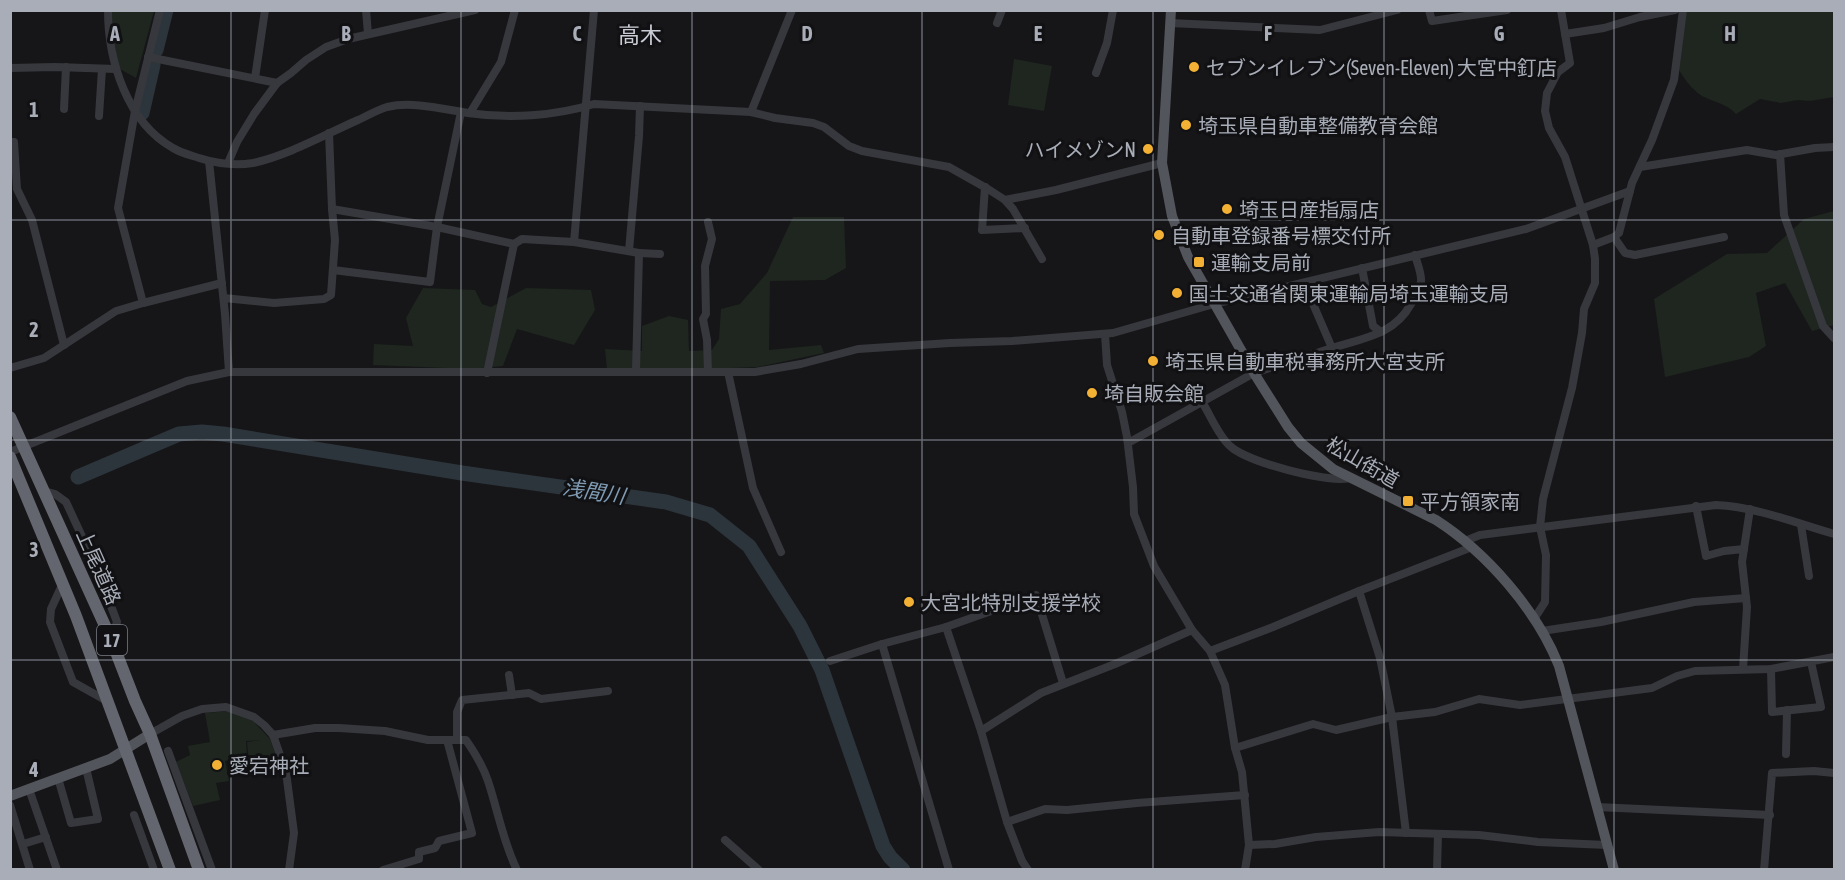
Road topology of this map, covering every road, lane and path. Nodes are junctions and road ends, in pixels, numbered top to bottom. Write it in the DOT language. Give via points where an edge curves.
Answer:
graph roads {
  1 [pos="108,10"];
  2 [pos="159,10"];
  3 [pos="265,10"];
  4 [pos="366,10"];
  5 [pos="475,10"];
  6 [pos="515,10"];
  7 [pos="594,10"];
  8 [pos="792,10"];
  9 [pos="1002,10"];
  10 [pos="1113,10"];
  11 [pos="1171,10"];
  12 [pos="1396,10"];
  13 [pos="1429,10"];
  14 [pos="1507,10"];
  15 [pos="1561,10"];
  16 [pos="1675,10"];
  17 [pos="1683,10"];
  18 [pos="997,23"];
  19 [pos="1170,23"];
  20 [pos="368,34"];
  21 [pos="1565,34"];
  22 [pos="148,57"];
  23 [pos="66,67"];
  24 [pos="10,68"];
  25 [pos="102,69"];
  26 [pos="116,69"];
  27 [pos="1096,73"];
  28 [pos="255,78"];
  29 [pos="277,83"];
  30 [pos="640,105"];
  31 [pos="586,107"];
  32 [pos="64,109"];
  33 [pos="135,111"];
  34 [pos="752,112"];
  35 [pos="466,113"];
  36 [pos="99,116"];
  37 [pos="329,133"];
  38 [pos="10,142"];
  39 [pos="1834,147"];
  40 [pos="1780,154"];
  41 [pos="209,161"];
  42 [pos="228,163"];
  43 [pos="1162,163"];
  44 [pos="1640,167"];
  45 [pos="986,187"];
  46 [pos="1630,191"];
  47 [pos="1005,200"];
  48 [pos="1581,207"];
  49 [pos="332,209"];
  50 [pos="708,222"];
  51 [pos="437,227"];
  52 [pos="1025,228"];
  53 [pos="1614,237"];
  54 [pos="1724,237"];
  55 [pos="574,242"];
  56 [pos="514,244"];
  57 [pos="1593,245"];
  58 [pos="629,251"];
  59 [pos="639,253"];
  60 [pos="660,254"];
  61 [pos="1415,255"];
  62 [pos="1042,259"];
  63 [pos="1362,268"];
  64 [pos="333,270"];
  65 [pos="222,283"];
  66 [pos="1304,283"];
  67 [pos="224,298"];
  68 [pos="143,303"];
  69 [pos="1214,304"];
  70 [pos="1381,332"];
  71 [pos="1105,334"];
  72 [pos="1834,338"];
  73 [pos="64,345"];
  74 [pos="1332,348"];
  75 [pos="10,368"];
  76 [pos="636,371"];
  77 [pos="229,372"];
  78 [pos="708,372"];
  79 [pos="728,372"];
  80 [pos="487,373"];
  81 [pos="1254,373"];
  82 [pos="1202,402"];
  83 [pos="10,417"];
  84 [pos="1128,443"];
  85 [pos="24,446"];
  86 [pos="10,452"];
  87 [pos="10,457"];
  88 [pos="1350,478"];
  89 [pos="1696,506"];
  90 [pos="1750,510"];
  91 [pos="1801,525"];
  92 [pos="1540,526"];
  93 [pos="1834,534"];
  94 [pos="1468,544"];
  95 [pos="1744,549"];
  96 [pos="781,552"];
  97 [pos="1809,576"];
  98 [pos="63,583"];
  99 [pos="1359,591"];
  100 [pos="1746,598"];
  101 [pos="1533,619"];
  102 [pos="946,627"];
  103 [pos="1192,630"];
  104 [pos="1542,631"];
  105 [pos="882,644"];
  106 [pos="1210,651"];
  107 [pos="1834,657"];
  108 [pos="830,662"];
  109 [pos="1811,662"];
  110 [pos="1743,669"];
  111 [pos="1771,669"];
  112 [pos="509,675"];
  113 [pos="1063,683"];
  114 [pos="608,691"];
  115 [pos="512,695"];
  116 [pos="1569,699"];
  117 [pos="107,701"];
  118 [pos="1787,710"];
  119 [pos="1392,717"];
  120 [pos="981,731"];
  121 [pos="150,734"];
  122 [pos="273,735"];
  123 [pos="447,740"];
  124 [pos="457,740"];
  125 [pos="126,748"];
  126 [pos="1235,748"];
  127 [pos="168,751"];
  128 [pos="1785,754"];
  129 [pos="86,768"];
  130 [pos="1834,773"];
  131 [pos="58,778"];
  132 [pos="176,788"];
  133 [pos="29,789"];
  134 [pos="1245,795"];
  135 [pos="10,796"];
  136 [pos="10,805"];
  137 [pos="1598,807"];
  138 [pos="134,815"];
  139 [pos="1770,815"];
  140 [pos="1007,822"];
  141 [pos="1406,833"];
  142 [pos="1438,834"];
  143 [pos="46,837"];
  144 [pos="725,840"];
  145 [pos="23,844"];
  146 [pos="1249,845"];
  147 [pos="1607,845"];
  148 [pos="164,850"];
  149 [pos="153,867"];
  150 [pos="30,870"];
  151 [pos="57,870"];
  152 [pos="170,870"];
  153 [pos="199,870"];
  154 [pos="212,870"];
  155 [pos="289,870"];
  156 [pos="383,870"];
  157 [pos="517,870"];
  158 [pos="759,870"];
  159 [pos="949,870"];
  160 [pos="1028,870"];
  161 [pos="1245,870"];
  162 [pos="1437,870"];
  163 [pos="1614,870"];
  164 [pos="1764,870"];
  1 -- 26 [label="street"];
  2 -- 22 [label="street"];
  3 -- 28 [label="street"];
  4 -- 20 [label="street"];
  5 -- 20 [label="street"];
  6 -- 35 [label="street" via="501,62"];
  7 -- 31 [label="street"];
  8 -- 34 [label="street"];
  9 -- 18 [label="street"];
  10 -- 27 [label="street"];
  11 -- 19 [label="main road, 松山街道"];
  12 -- 19 [label="street" via="1320,30"];
  13 -- 14 [label="street" via="1432,21"];
  15 -- 21 [label="street"];
  16 -- 21 [label="street"];
  17 -- 44 [label="street" via="1674,80"];
  19 -- 43 [label="main road, 松山街道"];
  20 -- 29 [label="street" via="326,47"];
  21 -- 48 [label="street" via="1570,63 1558,72 1547,93 1545,111"];
  22 -- 28 [label="street"];
  22 -- 33 [label="street"];
  23 -- 24 [label="street"];
  23 -- 25 [label="street"];
  23 -- 32 [label="street"];
  25 -- 26 [label="street"];
  25 -- 36 [label="street"];
  26 -- 33 [label="street"];
  28 -- 29 [label="street"];
  29 -- 42 [label="street" via="254,114"];
  30 -- 31 [label="street"];
  30 -- 34 [label="street"];
  30 -- 58 [label="street"];
  31 -- 35 [label="street" via="540,115"];
  31 -- 55 [label="street"];
  33 -- 41 [label="street" via="154,134 174,148"];
  33 -- 68 [label="street" via="118,208"];
  34 -- 45 [label="street" via="813,123 849,146 949,167"];
  35 -- 37 [label="street" via="411,105 387,107"];
  35 -- 51 [label="street"];
  37 -- 42 [label="street" via="253,163"];
  37 -- 49 [label="street"];
  38 -- 73 [label="street" via="14,142 17,189 32,220"];
  39 -- 40 [label="street"];
  40 -- 44 [label="street" via="1747,150"];
  40 -- 72 [label="street" via="1784,215 1823,326"];
  41 -- 42 [label="street"];
  41 -- 65 [label="street"];
  43 -- 47 [label="street"];
  43 -- 69 [label="main road, 松山街道" via="1178,233"];
  44 -- 46 [label="street"];
  45 -- 47 [label="street"];
  45 -- 52 [label="street" via="982,230"];
  46 -- 48 [label="street"];
  46 -- 53 [label="street" via="1619,233"];
  47 -- 52 [label="street"];
  48 -- 57 [label="street"];
  48 -- 61 [label="street" via="1526,229"];
  49 -- 51 [label="street"];
  49 -- 64 [label="street"];
  50 -- 78 [label="street" via="712,239 705,266"];
  51 -- 56 [label="street"];
  51 -- 64 [label="street" via="430,282"];
  52 -- 62 [label="street"];
  53 -- 54 [label="street" via="1625,253 1635,255"];
  53 -- 57 [label="street"];
  55 -- 56 [label="street" via="522,239"];
  55 -- 58 [label="street"];
  56 -- 80 [label="street"];
  57 -- 92 [label="street" via="1595,283 1584,309 1572,388 1543,498"];
  58 -- 59 [label="street"];
  59 -- 60 [label="street"];
  59 -- 76 [label="street"];
  61 -- 63 [label="street"];
  61 -- 70 [label="street" via="1421,280 1416,295 1406,314"];
  63 -- 66 [label="street"];
  63 -- 70 [label="street" via="1373,326"];
  64 -- 67 [label="street" via="331,294 324,299 274,303"];
  65 -- 67 [label="street"];
  65 -- 68 [label="street"];
  66 -- 69 [label="street"];
  66 -- 74 [label="street"];
  67 -- 77 [label="street"];
  68 -- 73 [label="street" via="116,311"];
  69 -- 71 [label="street"];
  69 -- 81 [label="main road, 松山街道"];
  70 -- 74 [label="street"];
  71 -- 79 [label="street" via="858,349 774,370"];
  71 -- 84 [label="street" via="1107,365"];
  73 -- 75 [label="street" via="44,358"];
  74 -- 81 [label="street"];
  76 -- 78 [label="street"];
  76 -- 80 [label="street"];
  77 -- 80 [label="street"];
  77 -- 85 [label="street" via="187,381"];
  78 -- 79 [label="street"];
  79 -- 96 [label="street" via="753,488"];
  81 -- 82 [label="street"];
  81 -- 88 [label="main road, 松山街道" via="1301,443"];
  82 -- 84 [label="street"];
  82 -- 88 [label="street" via="1231,447 1247,456 1333,480"];
  83 -- 85 [label="highway, 上尾道路 / 17"];
  84 -- 103 [label="street" via="1134,514 1154,566"];
  85 -- 86 [label="street"];
  85 -- 121 [label="highway, 上尾道路 / 17"];
  87 -- 98 [label="highway, 上尾道路 / 17"];
  88 -- 94 [label="main road, 松山街道" via="1436,520"];
  89 -- 90 [label="street"];
  89 -- 92 [label="street"];
  89 -- 95 [label="street" via="1706,556"];
  90 -- 91 [label="street"];
  90 -- 95 [label="street"];
  91 -- 93 [label="street"];
  91 -- 97 [label="street"];
  92 -- 94 [label="street" via="1480,535"];
  92 -- 101 [label="street" via="1545,555 1545,602"];
  94 -- 99 [label="street"];
  94 -- 101 [label="main road, 松山街道"];
  95 -- 100 [label="street"];
  98 -- 117 [label="highway, 上尾道路 / 17"];
  98 -- 117 [label="street" via="51,609 50,622 73,682"];
  99 -- 106 [label="street"];
  99 -- 119 [label="street" via="1380,658"];
  100 -- 104 [label="street" via="1694,602"];
  100 -- 110 [label="street"];
  101 -- 104 [label="main road, 松山街道"];
  102 -- 105 [label="street"];
  102 -- 113 [label="street" via="1036,595"];
  102 -- 120 [label="street"];
  103 -- 106 [label="street"];
  103 -- 113 [label="street"];
  104 -- 116 [label="main road, 松山街道"];
  105 -- 108 [label="street"];
  105 -- 159 [label="street"];
  106 -- 126 [label="street" via="1225,685"];
  107 -- 109 [label="street"];
  109 -- 111 [label="street"];
  109 -- 118 [label="street" via="1821,707"];
  110 -- 111 [label="street"];
  110 -- 116 [label="street" via="1695,671 1652,688"];
  111 -- 118 [label="street" via="1772,712"];
  112 -- 115 [label="street"];
  113 -- 120 [label="street"];
  114 -- 115 [label="street" via="542,699 529,693"];
  115 -- 124 [label="street" via="462,700 457,712"];
  116 -- 119 [label="street" via="1520,705 1479,699 1435,712"];
  116 -- 137 [label="main road, 松山街道"];
  117 -- 125 [label="highway, 上尾道路 / 17"];
  118 -- 128 [label="street"];
  119 -- 126 [label="street" via="1336,730 1313,724"];
  119 -- 141 [label="street"];
  120 -- 140 [label="street"];
  121 -- 122 [label="street" via="182,716 226,707 254,717"];
  121 -- 125 [label="main road"];
  121 -- 132 [label="highway, 上尾道路 / 17"];
  122 -- 123 [label="street" via="339,728"];
  122 -- 155 [label="street" via="290,796 294,833"];
  123 -- 124 [label="street"];
  123 -- 156 [label="street" via="472,833 439,841 435,848 419,852 418,859"];
  124 -- 157 [label="street" via="466,740 478,758"];
  125 -- 129 [label="main road"];
  125 -- 148 [label="highway, 上尾道路 / 17"];
  126 -- 134 [label="street"];
  127 -- 132 [label="street"];
  129 -- 131 [label="main road"];
  129 -- 131 [label="street" via="98,819 71,823"];
  130 -- 139 [label="street" via="1772,773"];
  131 -- 133 [label="main road"];
  132 -- 153 [label="highway, 上尾道路 / 17"];
  132 -- 154 [label="street"];
  133 -- 135 [label="main road"];
  133 -- 143 [label="street"];
  134 -- 140 [label="street" via="1045,809"];
  134 -- 146 [label="street"];
  136 -- 145 [label="street"];
  137 -- 139 [label="street"];
  137 -- 147 [label="main road, 松山街道"];
  138 -- 149 [label="street"];
  139 -- 164 [label="street"];
  140 -- 160 [label="street"];
  141 -- 142 [label="street"];
  141 -- 146 [label="street"];
  142 -- 147 [label="street"];
  142 -- 162 [label="street"];
  143 -- 145 [label="street"];
  143 -- 151 [label="street"];
  144 -- 158 [label="street"];
  145 -- 150 [label="street"];
  146 -- 161 [label="street"];
  147 -- 163 [label="main road, 松山街道"];
  148 -- 149 [label="street"];
  148 -- 152 [label="highway, 上尾道路 / 17"];
}
